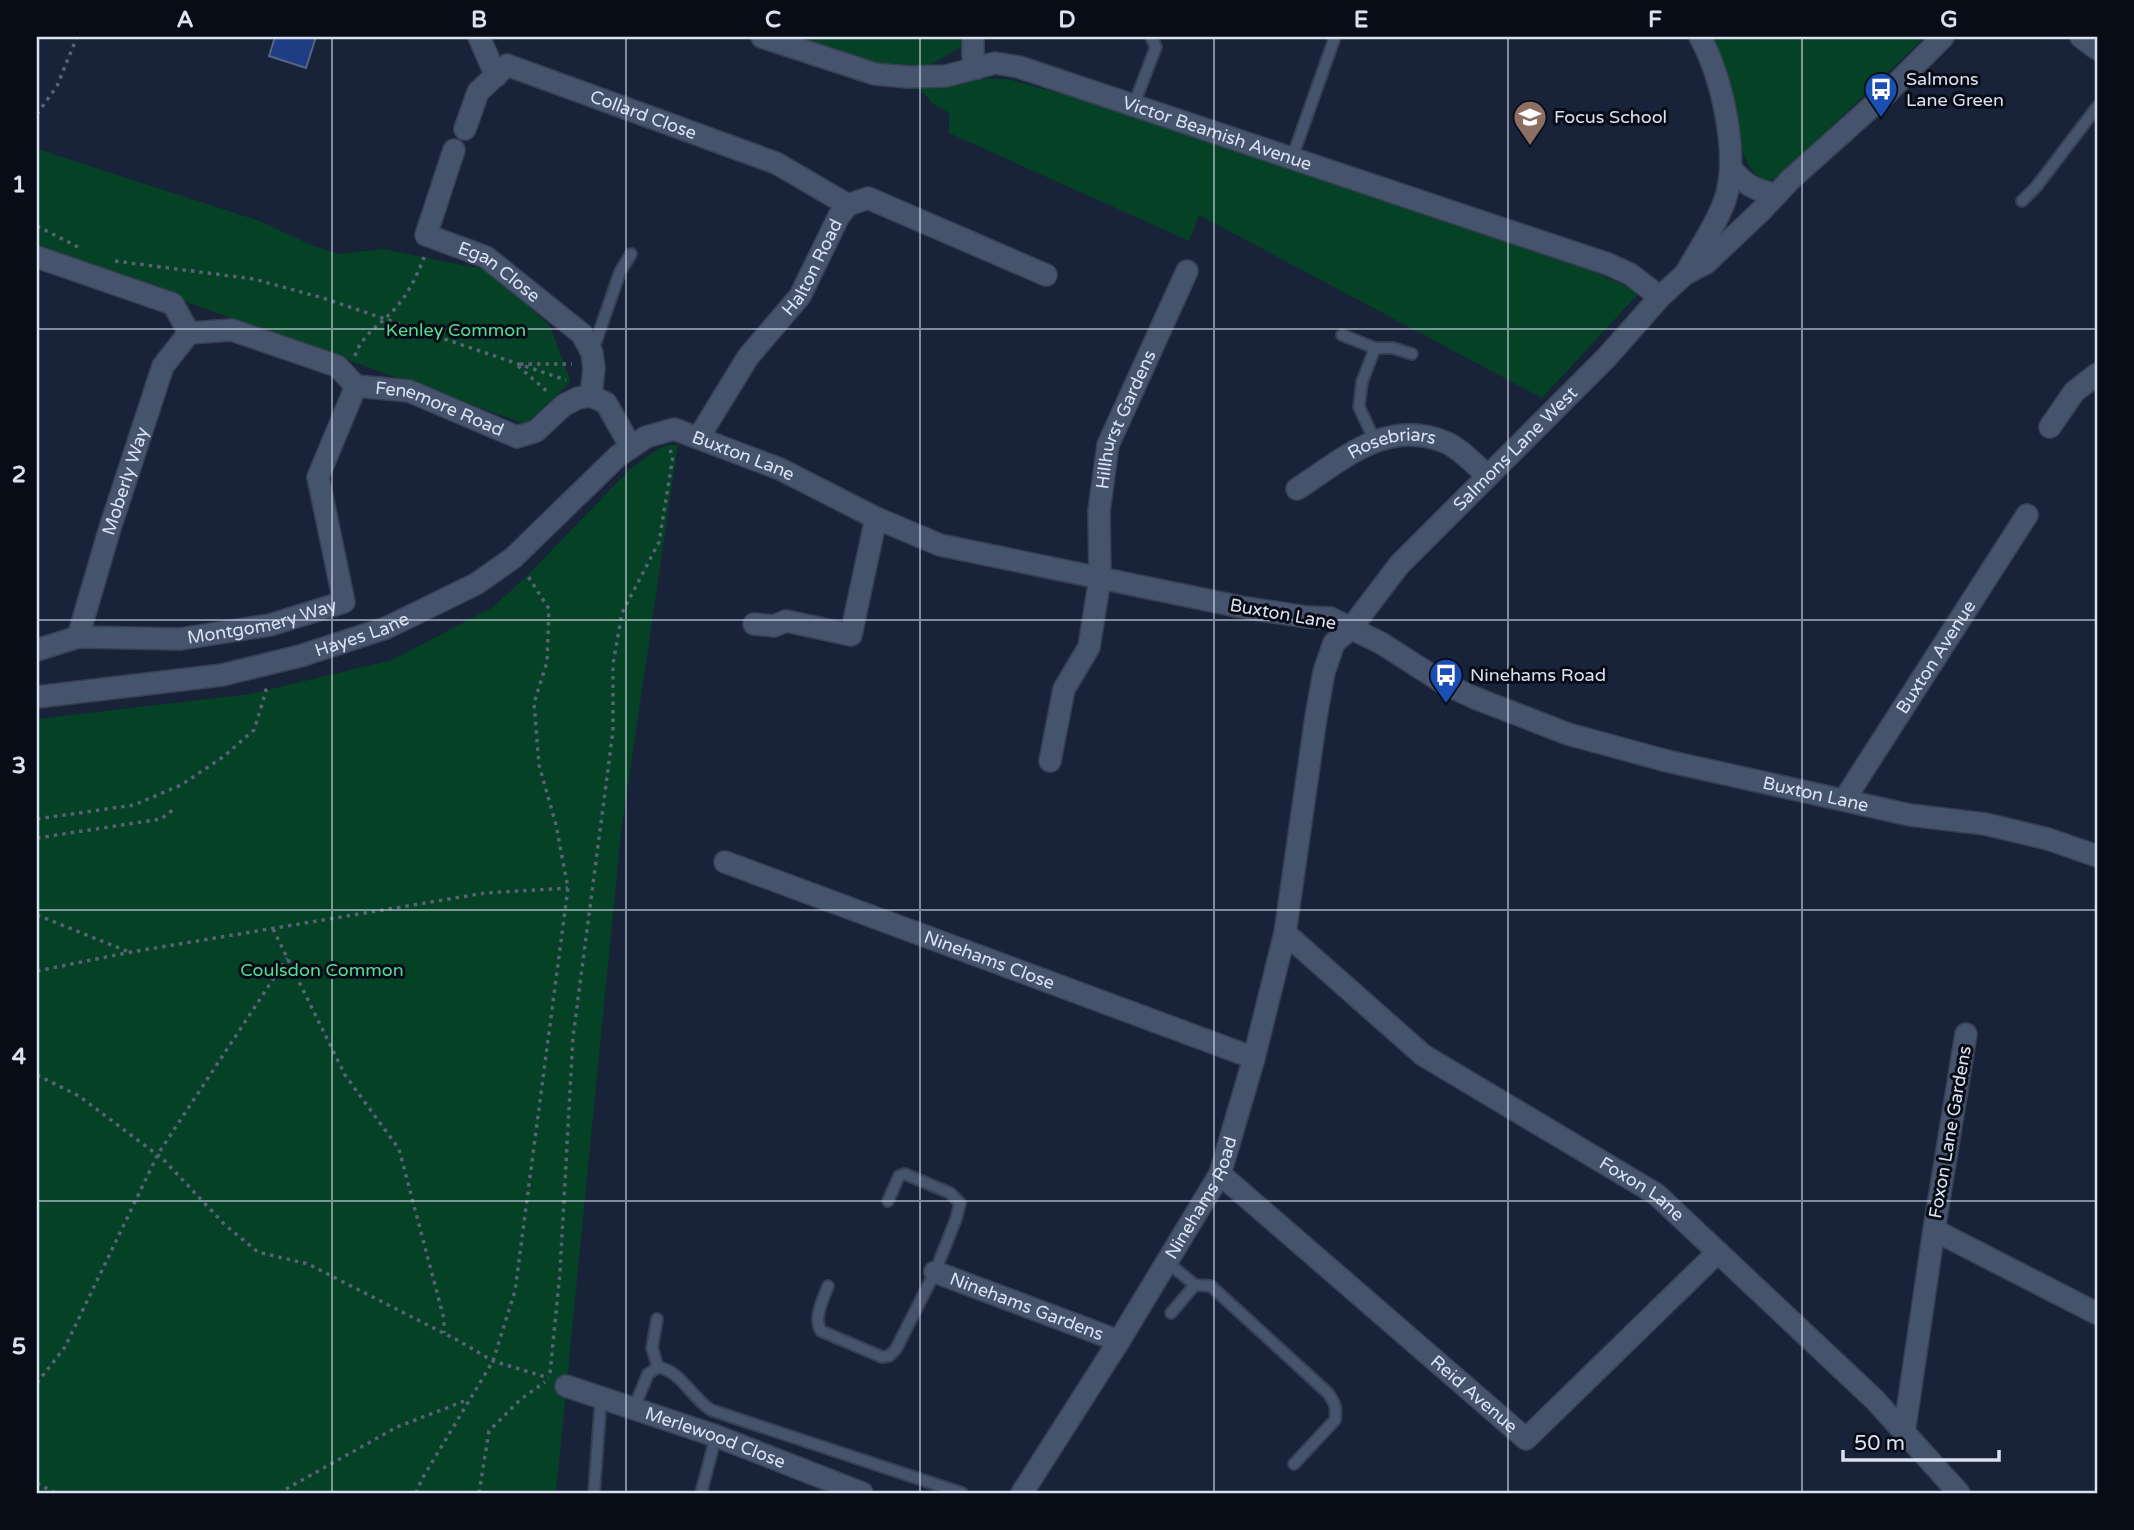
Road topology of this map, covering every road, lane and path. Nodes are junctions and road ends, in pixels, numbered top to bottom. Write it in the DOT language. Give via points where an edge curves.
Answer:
graph roads {
  1 [pos="78,37"];
  2 [pos="479,37"];
  3 [pos="762,37"];
  4 [pos="973,37"];
  5 [pos="1151,37"];
  6 [pos="1335,37"];
  7 [pos="1700,37"];
  8 [pos="1943,37"];
  9 [pos="2081,37"];
  10 [pos="2097,49"];
  11 [pos="977,68"];
  12 [pos="496,76"];
  13 [pos="1134,104"];
  14 [pos="2097,107"];
  15 [pos="37,114"];
  16 [pos="466,129"];
  17 [pos="454,150"];
  18 [pos="1292,158"];
  19 [pos="1731,168"];
  20 [pos="1776,194"];
  21 [pos="2022,201"];
  22 [pos="848,205"];
  23 [pos="37,226"];
  24 [pos="432,237"];
  25 [pos="85,250"];
  26 [pos="631,254"];
  27 [pos="37,257"];
  28 [pos="107,259"];
  29 [pos="1186,271"];
  30 [pos="1685,274"];
  31 [pos="1046,275"];
  32 [pos="1660,297"];
  33 [pos="385,320"];
  34 [pos="189,332"];
  35 [pos="1342,335"];
  36 [pos="1375,348"];
  37 [pos="1412,354"];
  38 [pos="593,360"];
  39 [pos="515,364"];
  40 [pos="2097,374"];
  41 [pos="356,386"];
  42 [pos="591,396"];
  43 [pos="564,405"];
  44 [pos="2050,427"];
  45 [pos="663,431"];
  46 [pos="699,436"];
  47 [pos="1375,441"];
  48 [pos="631,447"];
  49 [pos="1488,476"];
  50 [pos="1297,489"];
  51 [pos="2027,515"];
  52 [pos="876,518"];
  53 [pos="513,558"];
  54 [pos="1100,578"];
  55 [pos="754,624"];
  56 [pos="1352,627"];
  57 [pos="78,637"];
  58 [pos="37,650"];
  59 [pos="260,667"];
  60 [pos="37,697"];
  61 [pos="1050,761"];
  62 [pos="1844,800"];
  63 [pos="174,809"];
  64 [pos="37,819"];
  65 [pos="37,838"];
  66 [pos="2097,856"];
  67 [pos="725,862"];
  68 [pos="568,888"];
  69 [pos="37,915"];
  70 [pos="273,929"];
  71 [pos="1285,933"];
  72 [pos="131,952"];
  73 [pos="287,958"];
  74 [pos="37,971"];
  75 [pos="1966,1034"];
  76 [pos="1254,1058"];
  77 [pos="37,1075"];
  78 [pos="158,1154"];
  79 [pos="1220,1174"];
  80 [pos="888,1201"];
  81 [pos="1934,1230"];
  82 [pos="1718,1252"];
  83 [pos="1167,1262"];
  84 [pos="935,1272"];
  85 [pos="1195,1285"];
  86 [pos="828,1286"];
  87 [pos="1171,1313"];
  88 [pos="2096,1313"];
  89 [pos="657,1319"];
  90 [pos="444,1333"];
  91 [pos="1119,1341"];
  92 [pos="493,1361"];
  93 [pos="658,1367"];
  94 [pos="558,1382"];
  95 [pos="37,1383"];
  96 [pos="601,1398"];
  97 [pos="469,1399"];
  98 [pos="634,1408"];
  99 [pos="1904,1433"];
  100 [pos="716,1436"];
  101 [pos="1294,1464"];
  102 [pos="37,1483"];
  103 [pos="286,1489"];
  104 [pos="55,1493"];
  105 [pos="416,1493"];
  106 [pos="479,1493"];
  107 [pos="594,1493"];
  108 [pos="701,1493"];
  109 [pos="862,1493"];
  110 [pos="962,1493"];
  111 [pos="1022,1493"];
  112 [pos="1959,1493"];
  1 -- 15 [label="path" via="57,86"];
  2 -- 12 [label="street"];
  3 -- 11 [label="street, Victor Beamish Avenue" via="875,74 946,76"];
  4 -- 11 [label="street"];
  5 -- 13 [label="lane" via="1156,47"];
  6 -- 18 [label="lane"];
  7 -- 19 [label="street, Salmons Lane West" via="1728,121"];
  8 -- 20 [label="street, Salmons Lane West"];
  9 -- 10 [label="street"];
  11 -- 13 [label="street, Victor Beamish Avenue" via="995,63 1019,67"];
  12 -- 16 [label="street" via="478,92"];
  12 -- 22 [label="street, Collard Close" via="507,65 763,158"];
  13 -- 18 [label="street, Victor Beamish Avenue"];
  14 -- 21 [label="lane"];
  17 -- 24 [label="street, Egan Close" via="426,235"];
  18 -- 32 [label="street, Victor Beamish Avenue" via="1608,264"];
  19 -- 20 [label="street" via="1745,184"];
  19 -- 30 [label="street, Salmons Lane West" via="1726,199"];
  20 -- 30 [label="street, Salmons Lane West" via="1706,263"];
  22 -- 31 [label="street, Halton Road" via="868,198"];
  22 -- 46 [label="street, Halton Road" via="800,296 748,357"];
  23 -- 25 [label="path"];
  24 -- 33 [label="path" via="418,274"];
  24 -- 38 [label="street, Egan Close" via="486,257 582,334"];
  26 -- 38 [label="lane" via="620,272"];
  27 -- 34 [label="street" via="173,304"];
  28 -- 33 [label="path" via="254,279"];
  29 -- 54 [label="street, Hillhurst Gardens" via="1108,445 1099,512"];
  30 -- 32 [label="street, Salmons Lane West"];
  32 -- 49 [label="street, Salmons Lane West"];
  33 -- 39 [label="path"];
  33 -- 41 [label="path" via="364,336 355,354"];
  34 -- 41 [label="street, Fenemore Road" via="232,330 337,366"];
  34 -- 57 [label="street, Moberly Way" via="163,366"];
  35 -- 36 [label="lane"];
  36 -- 37 [label="lane"];
  36 -- 47 [label="lane" via="1362,382 1359,407"];
  38 -- 39 [label="path"];
  38 -- 42 [label="street"];
  39 -- 42 [label="path" via="575,383"];
  39 -- 43 [label="path"];
  40 -- 44 [label="street" via="2074,392"];
  41 -- 43 [label="street, Fenemore Road" via="409,391 517,437 536,431"];
  41 -- 57 [label="street, Montgomery Way" via="318,477 344,602 271,625 180,639"];
  42 -- 43 [label="street, Fenemore Road"];
  42 -- 48 [label="street" via="606,403"];
  45 -- 46 [label="street, Buxton Lane"];
  45 -- 48 [label="street"];
  45 -- 94 [label="path" via="673,456 659,542 622,613 613,664 613,731 573,1037"];
  46 -- 52 [label="street, Buxton Lane" via="780,469"];
  47 -- 49 [label="street, Rosebriars" via="1392,435 1429,437 1447,443"];
  47 -- 50 [label="street, Rosebriars"];
  48 -- 53 [label="street, Hayes Lane"];
  49 -- 56 [label="street, Salmons Lane West" via="1399,565"];
  51 -- 62 [label="street, Buxton Avenue"];
  52 -- 54 [label="street, Buxton Lane" via="940,545"];
  52 -- 55 [label="street" via="851,635 786,621 774,626"];
  53 -- 59 [label="street, Hayes Lane" via="476,584 386,628"];
  53 -- 68 [label="path" via="549,609 547,662 534,703 539,765"];
  54 -- 56 [label="street, Buxton Lane" via="1241,607 1330,618"];
  54 -- 61 [label="street, Hillhurst Gardens" via="1089,648 1064,689"];
  56 -- 62 [label="street, Buxton Lane" via="1445,684 1568,734"];
  56 -- 71 [label="street, Ninehams Road" via="1334,643 1324,673"];
  57 -- 58 [label="street"];
  59 -- 60 [label="street, Hayes Lane" via="195,680"];
  59 -- 64 [label="path" via="266,691 254,730 223,757 181,785 134,805"];
  62 -- 66 [label="street, Buxton Lane" via="1910,815 1986,824"];
  63 -- 65 [label="path" via="161,819"];
  67 -- 76 [label="street, Ninehams Close"];
  68 -- 70 [label="path" via="485,893"];
  68 -- 92 [label="path" via="515,1292"];
  69 -- 72 [label="path"];
  70 -- 72 [label="path"];
  70 -- 73 [label="path"];
  71 -- 76 [label="street, Ninehams Road"];
  71 -- 82 [label="street, Foxon Lane" via="1423,1055 1656,1194"];
  72 -- 74 [label="path"];
  73 -- 78 [label="path"];
  73 -- 90 [label="path" via="345,1075 399,1149"];
  75 -- 81 [label="street, Foxon Lane Gardens"];
  76 -- 79 [label="street, Ninehams Road"];
  77 -- 78 [label="path" via="79,1096"];
  78 -- 90 [label="path" via="258,1252 308,1264"];
  78 -- 95 [label="path" via="65,1347"];
  79 -- 82 [label="street, Reid Avenue" via="1526,1439"];
  79 -- 83 [label="street, Ninehams Road"];
  80 -- 84 [label="lane" via="899,1176 905,1174 950,1193 960,1203"];
  81 -- 88 [label="street, Foxon Lane Gardens"];
  81 -- 99 [label="street, Foxon Lane Gardens"];
  82 -- 99 [label="street, Foxon Lane"];
  83 -- 85 [label="lane"];
  83 -- 91 [label="street, Ninehams Road"];
  84 -- 86 [label="lane" via="889,1356 881,1357 821,1331 818,1317"];
  84 -- 91 [label="street, Ninehams Gardens"];
  85 -- 87 [label="lane"];
  85 -- 101 [label="lane" via="1211,1286 1334,1402 1335,1420"];
  89 -- 93 [label="lane" via="652,1348"];
  90 -- 92 [label="path"];
  91 -- 111 [label="street, Ninehams Road"];
  92 -- 94 [label="path"];
  92 -- 97 [label="path"];
  93 -- 98 [label="lane" via="648,1374"];
  93 -- 110 [label="lane" via="673,1370 711,1410"];
  94 -- 96 [label="street, Merlewood Close"];
  94 -- 106 [label="path" via="521,1399 489,1431"];
  96 -- 98 [label="street, Merlewood Close"];
  96 -- 107 [label="lane"];
  97 -- 103 [label="path" via="397,1427"];
  97 -- 105 [label="path"];
  98 -- 100 [label="street, Merlewood Close"];
  99 -- 112 [label="street, Foxon Lane"];
  100 -- 108 [label="lane"];
  100 -- 109 [label="street, Merlewood Close"];
  102 -- 104 [label="path"];
}
